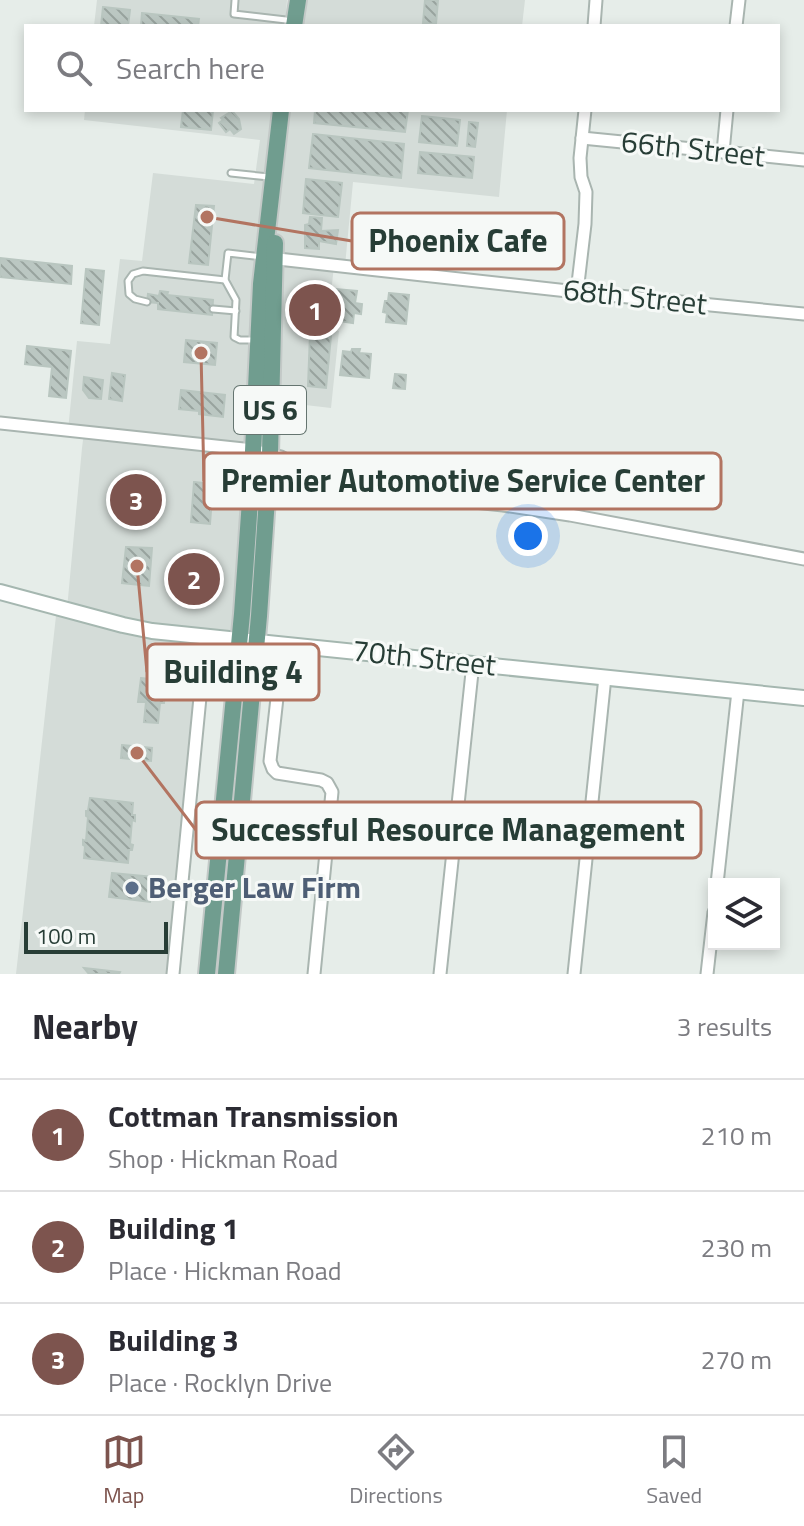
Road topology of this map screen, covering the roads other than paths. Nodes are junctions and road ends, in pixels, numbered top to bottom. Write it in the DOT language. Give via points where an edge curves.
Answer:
graph roads {
  1 [pos="235,0"];
  2 [pos="287,0"];
  3 [pos="298,0"];
  4 [pos="596,0"];
  5 [pos="739,0"];
  6 [pos="288,24"];
  7 [pos="594,24"];
  8 [pos="736,24"];
  9 [pos="281,112"];
  10 [pos="585,112"];
  11 [pos="727,112"];
  12 [pos="582,138"];
  13 [pos="723,152"];
  14 [pos="804,160"];
  15 [pos="231,173"];
  16 [pos="274,178"];
  17 [pos="269,258"];
  18 [pos="225,280"];
  19 [pos="577,292"];
  20 [pos="147,302"];
  21 [pos="213,309"];
  22 [pos="236,311"];
  23 [pos="804,314"];
  24 [pos="258,341"];
  25 [pos="0,423"];
  26 [pos="262,452"];
  27 [pos="804,559"];
  28 [pos="0,592"];
  29 [pos="206,636"];
  30 [pos="239,639"];
  31 [pos="256,641"];
  32 [pos="283,644"];
  33 [pos="473,663"];
  34 [pos="605,677"];
  35 [pos="738,691"];
  36 [pos="804,698"];
  37 [pos="718,878"];
  38 [pos="710,950"];
  39 [pos="173,974"];
  40 [pos="207,974"];
  41 [pos="226,974"];
  42 [pos="314,974"];
  43 [pos="440,974"];
  44 [pos="574,974"];
  45 [pos="707,974"];
  1 -- 6 [label="lane" via="234,14"];
  2 -- 6 [label="main road"];
  3 -- 6 [label="main road"];
  4 -- 7 [label="street"];
  5 -- 8 [label="street"];
  9 -- 16 [label="main road, US 6"];
  10 -- 12 [label="street"];
  11 -- 13 [label="street"];
  12 -- 13 [label="street, 66th Street"];
  12 -- 19 [label="street" via="585,224"];
  13 -- 14 [label="street, 66th Street"];
  15 -- 16 [label="lane"];
  16 -- 17 [label="main road, US 6"];
  17 -- 18 [label="lane" via="228,253"];
  17 -- 19 [label="street, 68th Street"];
  17 -- 24 [label="main road, US 6" via="261,284"];
  17 -- 26 [label="main road, US 6"];
  18 -- 20 [label="lane" via="137,272 128,281 129,294"];
  18 -- 22 [label="lane"];
  19 -- 23 [label="street, 68th Street"];
  21 -- 22 [label="lane"];
  22 -- 24 [label="lane" via="234,337"];
  24 -- 26 [label="main road, US 6"];
  25 -- 26 [label="street"];
  26 -- 27 [label="street" via="348,489 570,515"];
  26 -- 30 [label="main road, US 6"];
  26 -- 31 [label="main road, US 6"];
  28 -- 29 [label="street, 70th Street" via="123,625"];
  29 -- 30 [label="street, 70th Street"];
  29 -- 39 [label="street"];
  30 -- 31 [label="street, 70th Street"];
  30 -- 40 [label="main road, US 6"];
  31 -- 32 [label="street, 70th Street"];
  31 -- 41 [label="main road, US 6"];
  32 -- 33 [label="street, 70th Street"];
  32 -- 42 [label="street" via="270,761 277,773 321,780 330,786 332,797"];
  33 -- 34 [label="street, 70th Street"];
  33 -- 43 [label="street"];
  34 -- 35 [label="street, 70th Street"];
  34 -- 44 [label="street"];
  35 -- 36 [label="street, 70th Street"];
  35 -- 37 [label="street"];
  38 -- 45 [label="street"];
}
